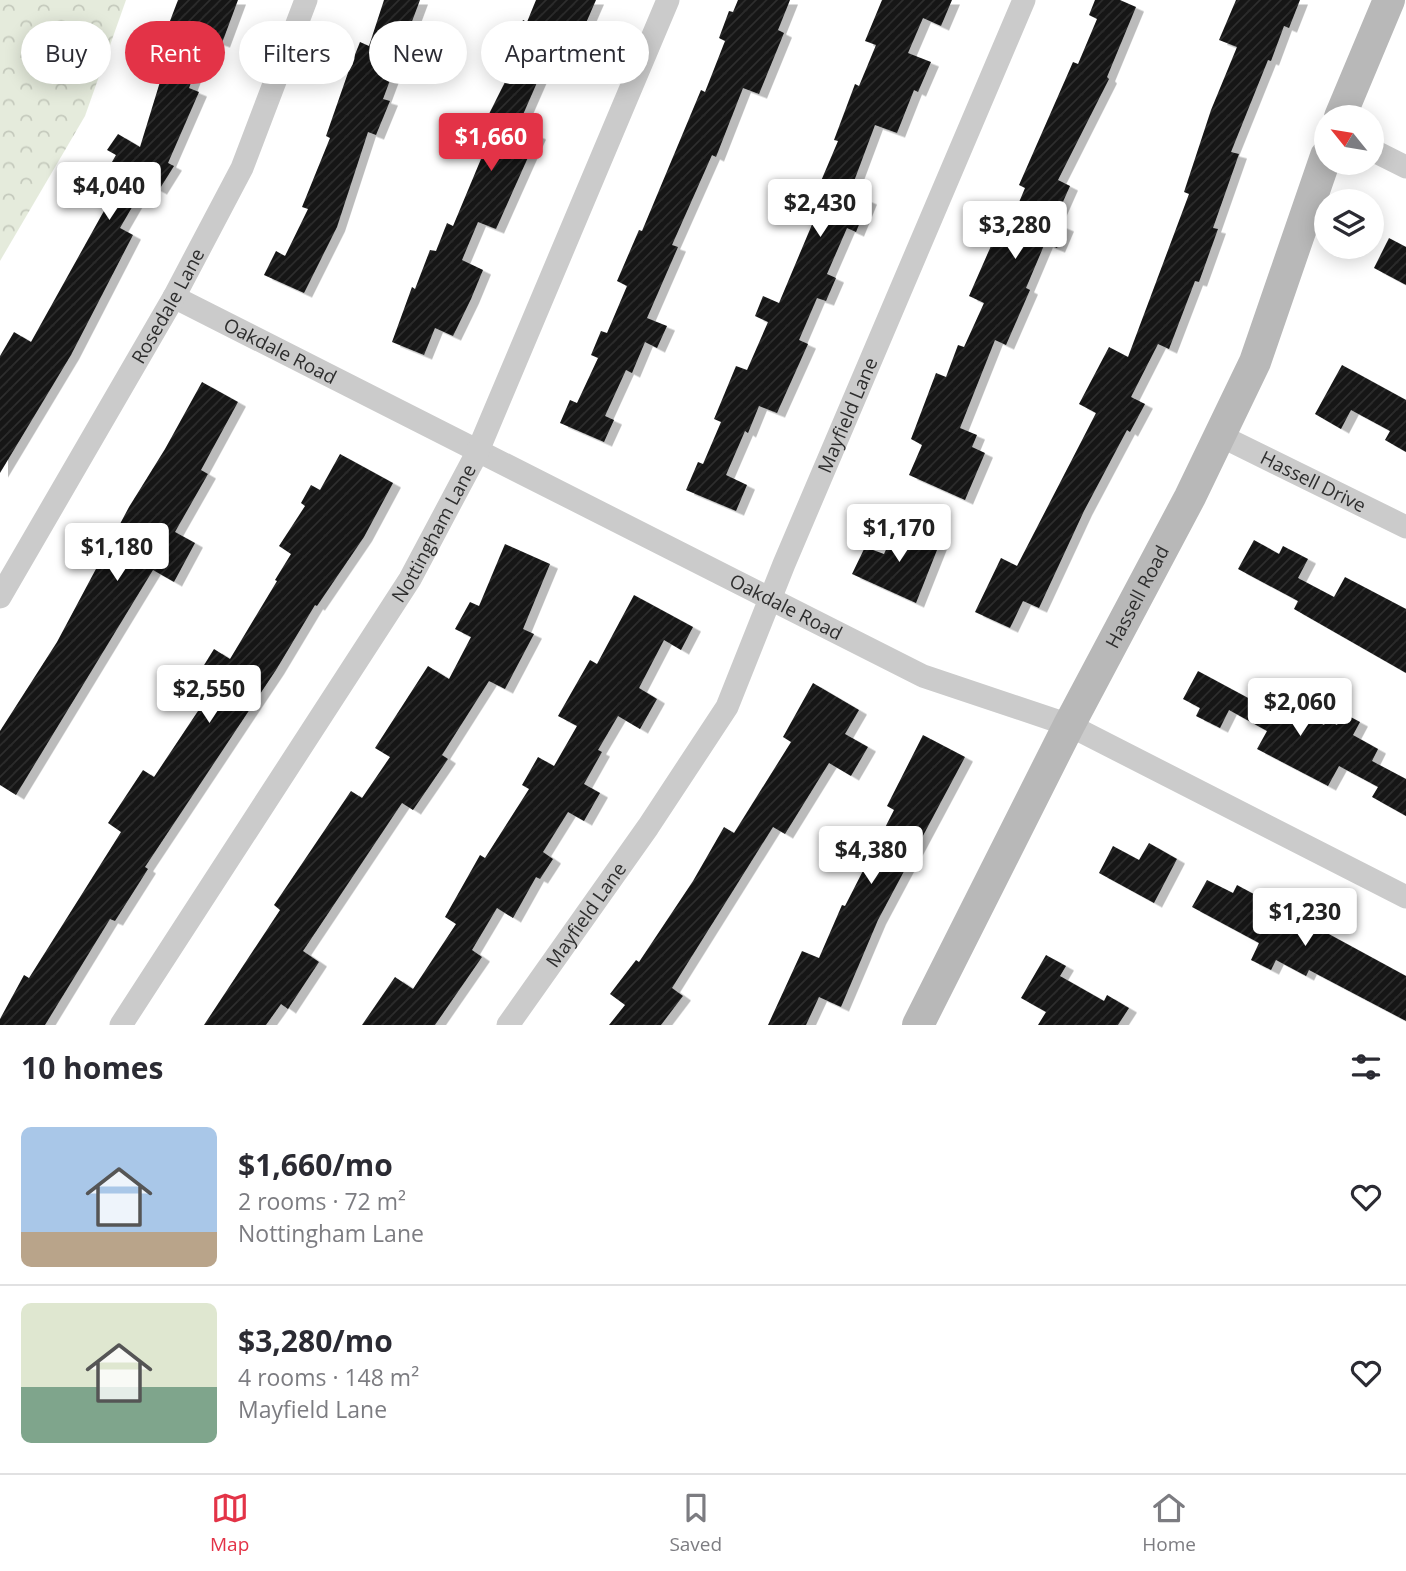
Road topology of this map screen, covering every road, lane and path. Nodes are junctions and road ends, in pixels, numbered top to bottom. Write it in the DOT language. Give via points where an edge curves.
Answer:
graph roads {
  1 [pos="306,0"];
  2 [pos="668,0"];
  3 [pos="1024,0"];
  4 [pos="1389,0"];
  5 [pos="1345,105"];
  6 [pos="1384,156"];
  7 [pos="1406,167"];
  8 [pos="1319,175"];
  9 [pos="174,297"];
  10 [pos="1219,435"];
  11 [pos="477,453"];
  12 [pos="1406,527"];
  13 [pos="0,597"];
  14 [pos="770,598"];
  15 [pos="1069,725"];
  16 [pos="1406,897"];
  17 [pos="121,1025"];
  18 [pos="508,1025"];
  19 [pos="918,1025"];
  1 -- 9 [label="street, Rosedale Lane" via="242,168"];
  2 -- 11 [label="street, Nottingham Lane"];
  3 -- 14 [label="street, Mayfield Lane"];
  4 -- 5 [label="street"];
  6 -- 7 [label="street"];
  8 -- 10 [label="street, Hassell Road" via="1255,362"];
  9 -- 11 [label="street, Oakdale Road"];
  9 -- 13 [label="street, Rosedale Lane"];
  10 -- 12 [label="street, Hassell Drive"];
  10 -- 15 [label="street, Hassell Road"];
  11 -- 14 [label="street, Oakdale Road"];
  11 -- 17 [label="street, Nottingham Lane" via="410,579"];
  14 -- 15 [label="street, Oakdale Road" via="923,676"];
  14 -- 18 [label="street, Mayfield Lane" via="727,708"];
  15 -- 16 [label="street, Oakdale Road"];
  15 -- 19 [label="street, Hassell Road"];
}
